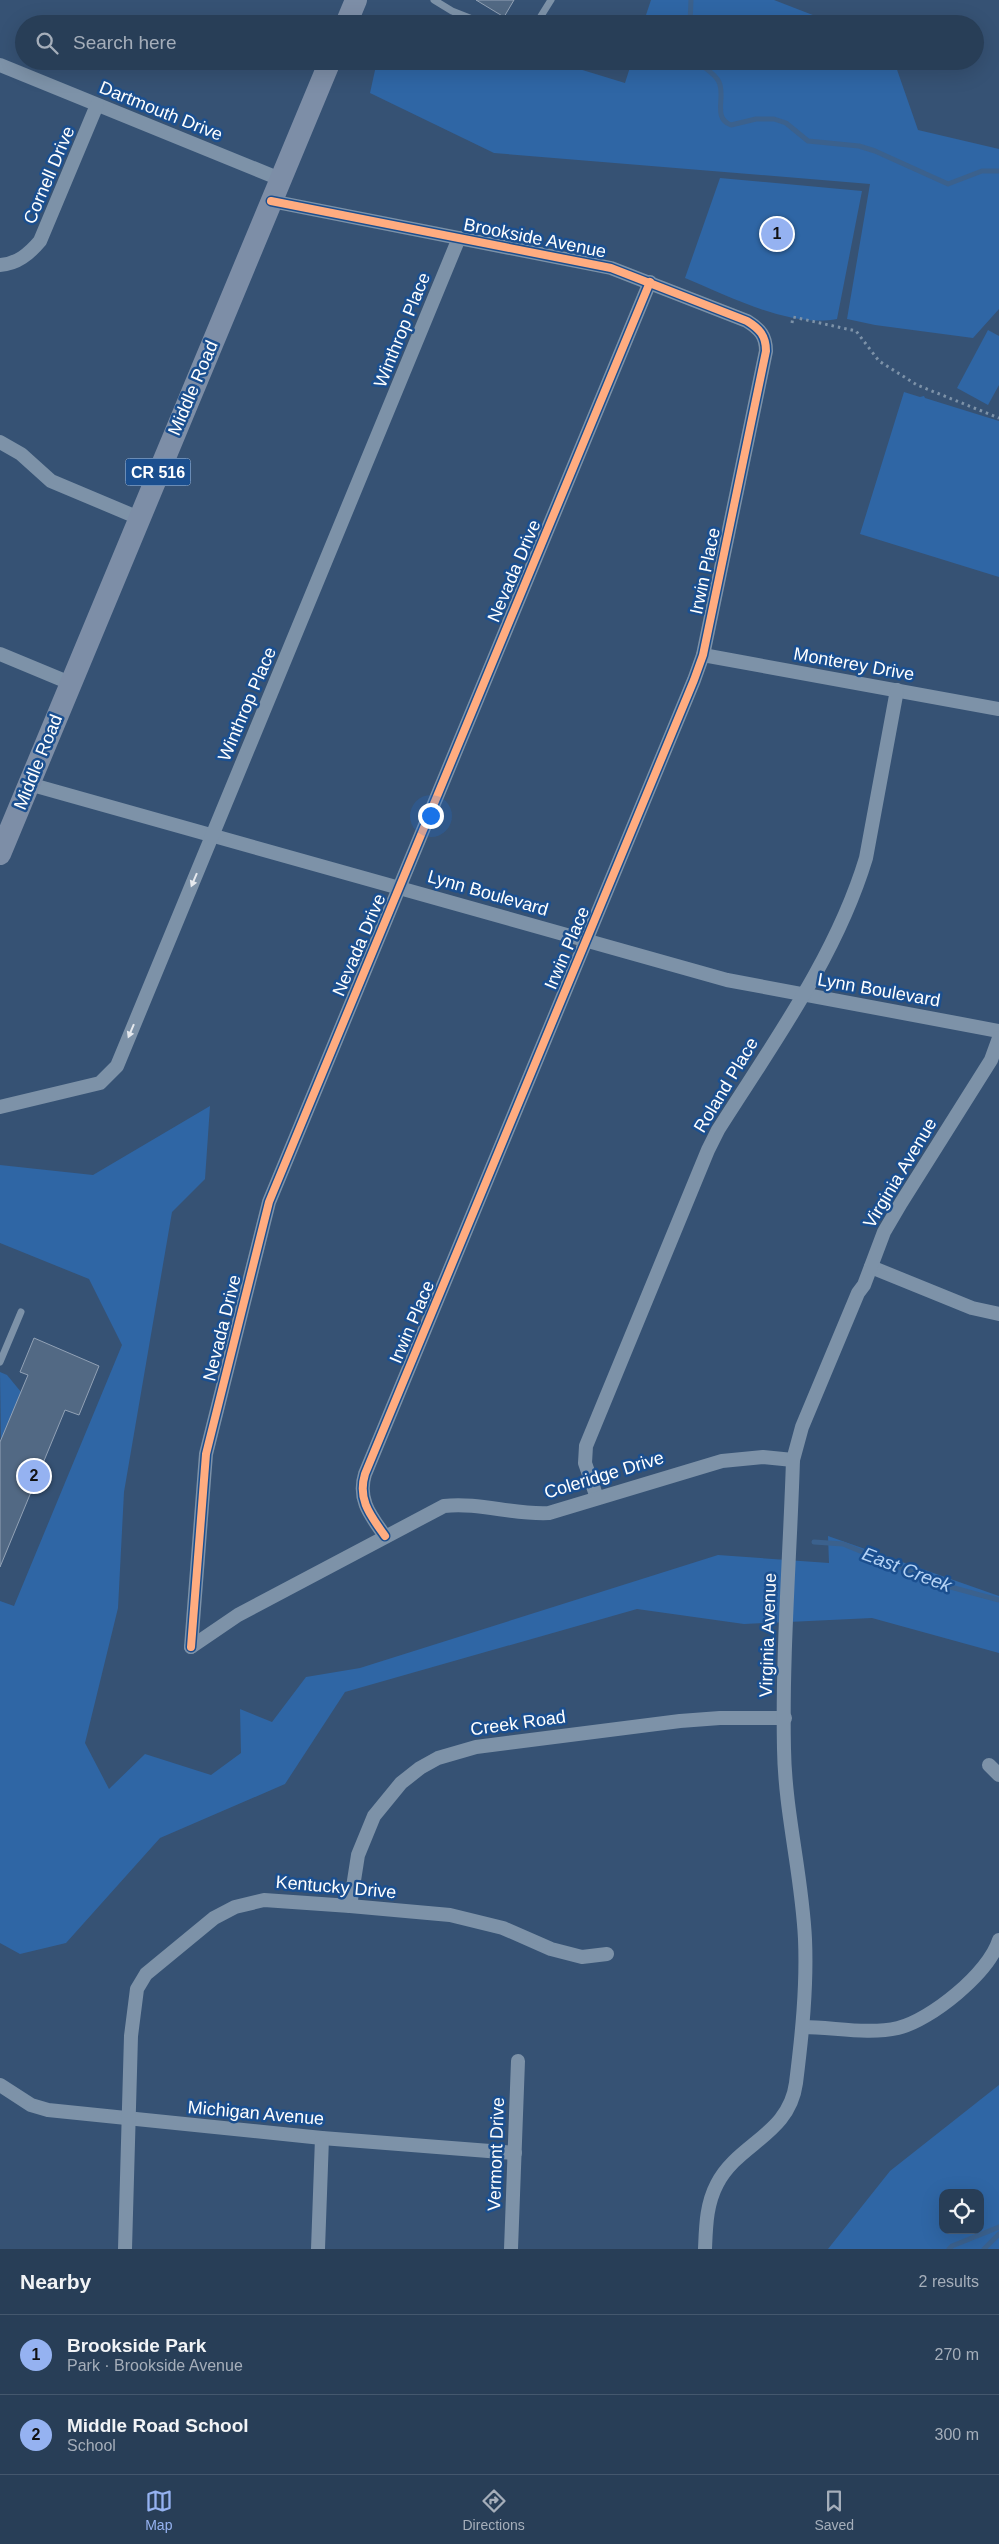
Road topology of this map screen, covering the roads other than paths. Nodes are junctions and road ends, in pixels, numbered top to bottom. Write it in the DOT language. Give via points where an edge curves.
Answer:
graph roads {
  1 [pos="356,0"];
  2 [pos="434,0"];
  3 [pos="551,0"];
  4 [pos="350,15"];
  5 [pos="462,15"];
  6 [pos="542,15"];
  7 [pos="0,65"];
  8 [pos="326,70"];
  9 [pos="97,105"];
  10 [pos="280,179"];
  11 [pos="271,201"];
  12 [pos="459,238"];
  13 [pos="0,265"];
  14 [pos="650,282"];
  15 [pos="766,351"];
  16 [pos="0,442"];
  17 [pos="139,518"];
  18 [pos="0,654"];
  19 [pos="703,655"];
  20 [pos="70,683"];
  21 [pos="897,690"];
  22 [pos="999,709"];
  23 [pos="29,784"];
  24 [pos="212,835"];
  25 [pos="0,854"];
  26 [pos="399,888"];
  27 [pos="586,940"];
  28 [pos="803,995"];
  29 [pos="999,1031"];
  30 [pos="999,1038"];
  31 [pos="0,1107"];
  32 [pos="870,1267"];
  33 [pos="21,1312"];
  34 [pos="999,1314"];
  35 [pos="0,1362"];
  36 [pos="793,1460"];
  37 [pos="596,1498"];
  38 [pos="385,1536"];
  39 [pos="191,1647"];
  40 [pos="785,1718"];
  41 [pos="989,1765"];
  42 [pos="999,1776"];
  43 [pos="350,1906"];
  44 [pos="999,1940"];
  45 [pos="607,1954"];
  46 [pos="803,2027"];
  47 [pos="518,2061"];
  48 [pos="0,2085"];
  49 [pos="128,2119"];
  50 [pos="322,2138"];
  51 [pos="515,2153"];
  52 [pos="125,2249"];
  53 [pos="318,2249"];
  54 [pos="511,2249"];
  55 [pos="705,2249"];
  1 -- 4 [label="main road"];
  2 -- 5 [label="lane"];
  3 -- 6 [label="lane"];
  7 -- 9 [label="street, Dartmouth Drive"];
  8 -- 10 [label="main road, Middle Road / CR 516"];
  9 -- 10 [label="street, Dartmouth Drive"];
  9 -- 13 [label="street, Cornell Drive" via="40,241 30,253"];
  10 -- 11 [label="main road, Middle Road / CR 516"];
  11 -- 12 [label="street, Brookside Avenue"];
  11 -- 17 [label="main road, Middle Road / CR 516"];
  12 -- 14 [label="street, Brookside Avenue" via="612,268"];
  12 -- 24 [label="street, Winthrop Place"];
  14 -- 15 [label="street, Brookside Avenue" via="747,321 759,329 766,340"];
  14 -- 26 [label="street, Nevada Drive"];
  15 -- 19 [label="street, Irwin Place"];
  16 -- 17 [label="street" via="21,454 51,481"];
  17 -- 20 [label="main road, Middle Road / CR 516"];
  18 -- 20 [label="street"];
  19 -- 21 [label="street, Monterey Drive"];
  19 -- 27 [label="street, Irwin Place"];
  20 -- 23 [label="main road, Middle Road / CR 516"];
  21 -- 22 [label="street, Monterey Drive"];
  21 -- 28 [label="street, Roland Place" via="866,858 824,961"];
  23 -- 24 [label="street, Lynn Boulevard"];
  23 -- 25 [label="main road, Middle Road / CR 516"];
  24 -- 26 [label="street, Lynn Boulevard"];
  24 -- 31 [label="street, Winthrop Place, one-way" via="111,1074 100,1083"];
  26 -- 27 [label="street, Lynn Boulevard"];
  26 -- 39 [label="street, Nevada Drive" via="270,1202 206,1454"];
  27 -- 28 [label="street, Lynn Boulevard" via="727,980"];
  27 -- 38 [label="street, Irwin Place" via="365,1474 362,1497"];
  28 -- 29 [label="street, Lynn Boulevard"];
  28 -- 37 [label="street, Roland Place" via="711,1144 590,1436 585,1463"];
  30 -- 32 [label="street, Virginia Avenue" via="991,1060 884,1232"];
  32 -- 34 [label="street" via="972,1308"];
  32 -- 36 [label="street, Virginia Avenue" via="802,1427"];
  33 -- 35 [label="lane"];
  36 -- 37 [label="street, Coleridge Drive" via="763,1457 722,1461"];
  36 -- 40 [label="street, Virginia Avenue"];
  37 -- 38 [label="street, Coleridge Drive" via="560,1511 541,1513 460,1504 444,1506"];
  38 -- 39 [label="street, Coleridge Drive" via="238,1615"];
  40 -- 43 [label="street, Creek Road" via="680,1721 476,1747 438,1758 401,1783 374,1816 358,1855"];
  40 -- 46 [label="street, Virginia Avenue" via="785,1768 805,1937"];
  41 -- 42 [label="street"];
  43 -- 45 [label="street, Kentucky Drive" via="450,1915 503,1928 550,1948 582,1957"];
  43 -- 49 [label="street, Kentucky Drive" via="281,1900 255,1901 235,1907 214,1918 146,1974 137,1989 131,2036"];
  44 -- 46 [label="street" via="973,1981 911,2023 898,2028 869,2030"];
  46 -- 55 [label="street, Virginia Avenue" via="795,2087 786,2111 776,2126 729,2166 718,2182 707,2213"];
  47 -- 51 [label="street, Vermont Drive"];
  48 -- 49 [label="street, Michigan Avenue" via="31,2105 48,2110"];
  49 -- 50 [label="street, Michigan Avenue"];
  49 -- 52 [label="street, Kentucky Drive"];
  50 -- 51 [label="street, Michigan Avenue"];
  50 -- 53 [label="street"];
  51 -- 54 [label="street, Vermont Drive"];
}
